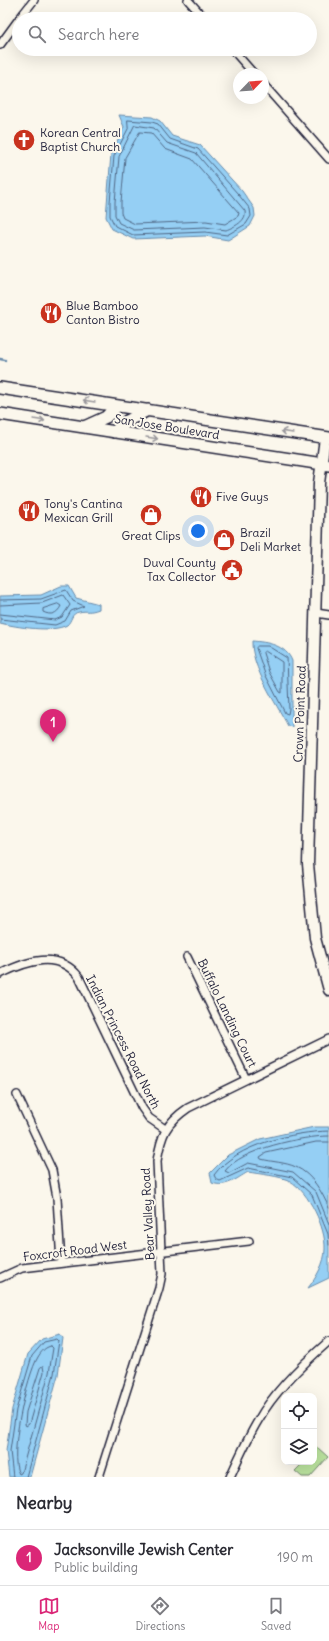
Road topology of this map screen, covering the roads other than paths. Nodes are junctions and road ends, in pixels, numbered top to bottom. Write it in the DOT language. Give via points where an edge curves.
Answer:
graph roads {
  1 [pos="34,0"];
  2 [pos="188,0"];
  3 [pos="25,12"];
  4 [pos="199,12"];
  5 [pos="12,29"];
  6 [pos="0,45"];
  7 [pos="238,56"];
  8 [pos="249,68"];
  9 [pos="269,91"];
  10 [pos="329,158"];
  11 [pos="0,388"];
  12 [pos="117,406"];
  13 [pos="149,410"];
  14 [pos="0,414"];
  15 [pos="84,427"];
  16 [pos="114,432"];
  17 [pos="327,438"];
  18 [pos="325,465"];
  19 [pos="316,613"];
  20 [pos="329,615"];
  21 [pos="187,957"];
  22 [pos="0,974"];
  23 [pos="328,984"];
  24 [pos="329,1039"];
  25 [pos="246,1079"];
  26 [pos="17,1094"];
  27 [pos="165,1129"];
  28 [pos="249,1241"];
  29 [pos="162,1252"];
  30 [pos="61,1263"];
  31 [pos="0,1278"];
  32 [pos="329,1341"];
  33 [pos="99,1477"];
  34 [pos="230,1477"];
  1 -- 3 [label="street"];
  2 -- 4 [label="street"];
  5 -- 6 [label="street"];
  7 -- 8 [label="street"];
  9 -- 10 [label="street"];
  12 -- 11 [label="main road, San Jose Boulevard, one-way"];
  12 -- 13 [label="main road, San Jose Boulevard"];
  12 -- 15 [label="main road" via="106,417"];
  13 -- 16 [label="main road" via="127,421"];
  17 -- 13 [label="main road, San Jose Boulevard, one-way"];
  14 -- 15 [label="main road, San Jose Boulevard, one-way"];
  15 -- 16 [label="main road, San Jose Boulevard"];
  16 -- 18 [label="main road, San Jose Boulevard, one-way"];
  17 -- 18 [label="street, Crown Point Road"];
  18 -- 19 [label="street, Crown Point Road" via="319,483"];
  19 -- 20 [label="street"];
  19 -- 23 [label="street, Crown Point Road" via="308,864 315,938"];
  21 -- 25 [label="street, Buffalo Landing Court"];
  22 -- 27 [label="street, Indian Princess Road North" via="24,964 45,960 63,963 72,968 142,1108 149,1118"];
  24 -- 25 [label="street, Bear Valley Road"];
  25 -- 27 [label="street, Bear Valley Road" via="188,1108 176,1116"];
  26 -- 30 [label="street" via="52,1170 57,1198"];
  27 -- 29 [label="street, Bear Valley Road" via="157,1161"];
  28 -- 29 [label="street, Foxcroft Road West"];
  29 -- 30 [label="street, Foxcroft Road West"];
  29 -- 33 [label="street, Bear Valley Road" via="159,1288"];
  30 -- 31 [label="street, Foxcroft Road West" via="22,1268"];
  32 -- 34 [label="street" via="311,1357 259,1418"];
}
